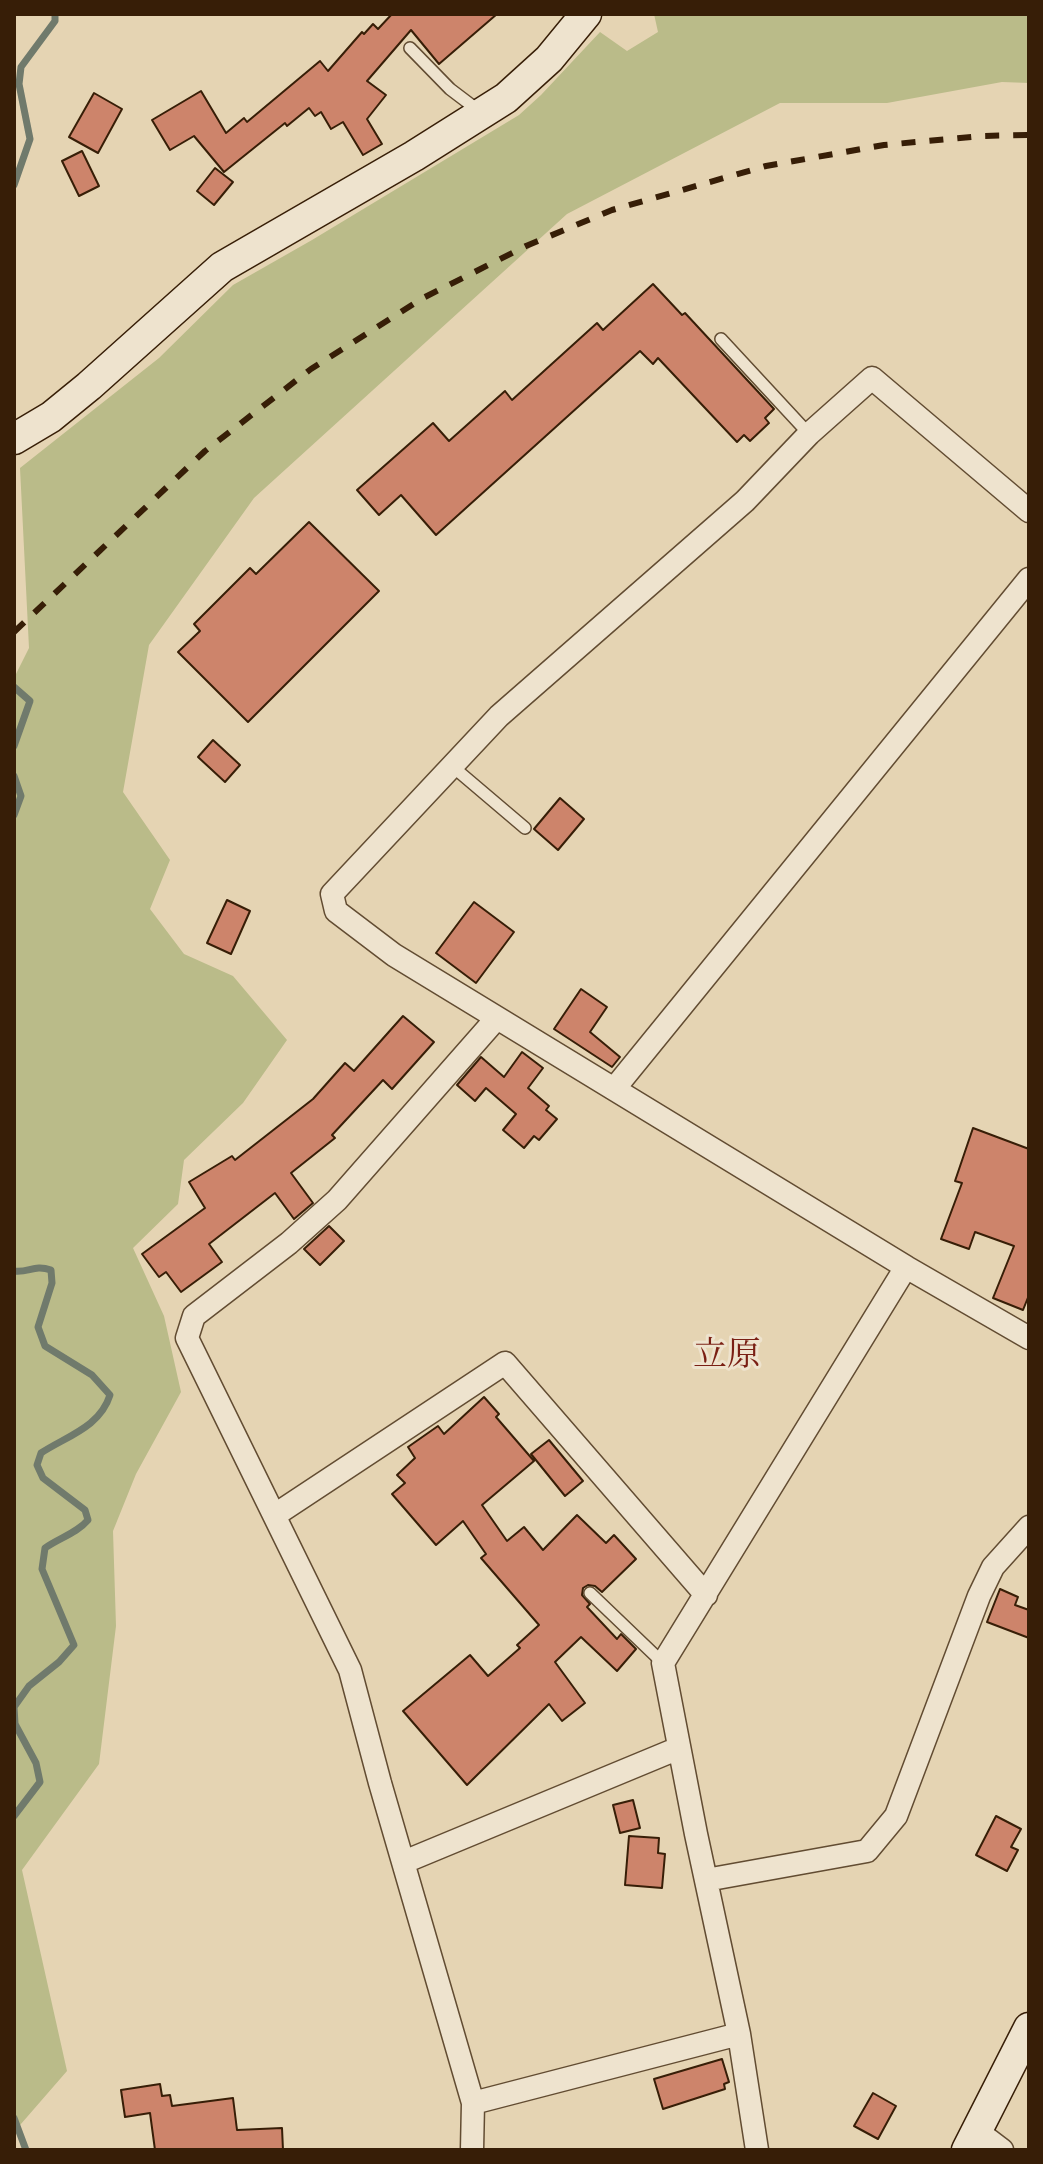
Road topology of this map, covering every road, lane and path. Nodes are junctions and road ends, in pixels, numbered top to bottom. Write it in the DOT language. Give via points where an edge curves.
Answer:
graph roads {
  1 [pos="586,14"];
  2 [pos="410,48"];
  3 [pos="483,114"];
  4 [pos="721,339"];
  5 [pos="809,434"];
  6 [pos="14,439"];
  7 [pos="1029,511"];
  8 [pos="1029,579"];
  9 [pos="452,766"];
  10 [pos="525,828"];
  11 [pos="496,1019"];
  12 [pos="614,1089"];
  13 [pos="906,1267"];
  14 [pos="1029,1338"];
  15 [pos="275,1515"];
  16 [pos="1029,1527"];
  17 [pos="590,1593"];
  18 [pos="706,1595"];
  19 [pos="663,1663"];
  20 [pos="679,1748"];
  21 [pos="404,1862"];
  22 [pos="706,1880"];
  23 [pos="1029,2028"];
  24 [pos="739,2034"];
  25 [pos="473,2103"];
  26 [pos="972,2141"];
  27 [pos="472,2150"];
  28 [pos="757,2150"];
  29 [pos="1002,2150"];
  1 -- 3 [label="street" via="549,59"];
  2 -- 3 [label="lane"];
  3 -- 6 [label="street" via="222,267 79,394"];
  4 -- 5 [label="lane"];
  5 -- 7 [label="street" via="872,378"];
  5 -- 9 [label="street" via="745,501 499,716"];
  8 -- 12 [label="street"];
  9 -- 10 [label="lane"];
  9 -- 11 [label="street" via="332,894 336,911 394,955"];
  11 -- 12 [label="street"];
  11 -- 15 [label="street" via="337,1200 194,1316 187,1338"];
  12 -- 13 [label="street"];
  13 -- 14 [label="street"];
  13 -- 18 [label="street"];
  15 -- 18 [label="street" via="505,1363"];
  15 -- 21 [label="street" via="350,1670"];
  16 -- 22 [label="street" via="993,1567 896,1816 867,1851"];
  17 -- 19 [label="lane"];
  18 -- 19 [label="street"];
  19 -- 20 [label="street"];
  20 -- 21 [label="street"];
  20 -- 22 [label="street"];
  21 -- 25 [label="street"];
  22 -- 24 [label="street"];
  23 -- 26 [label="street"];
  24 -- 25 [label="street"];
  24 -- 28 [label="street"];
  25 -- 27 [label="street"];
  26 -- 29 [label="street"];
}
